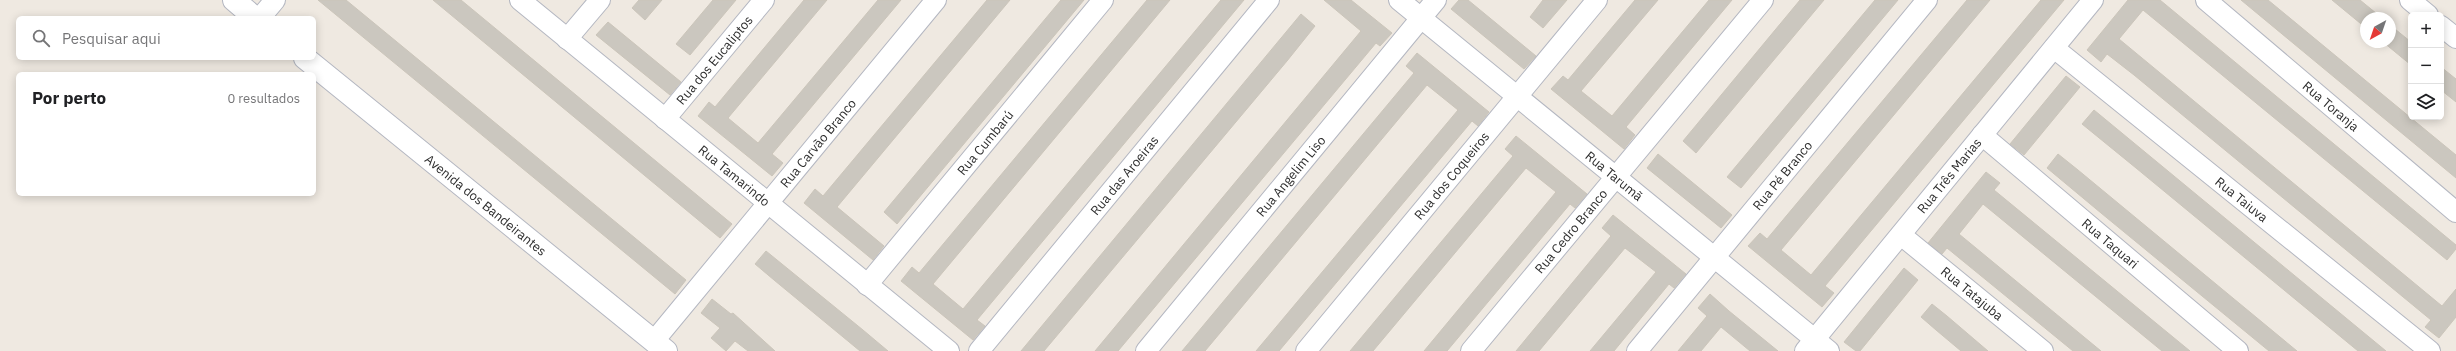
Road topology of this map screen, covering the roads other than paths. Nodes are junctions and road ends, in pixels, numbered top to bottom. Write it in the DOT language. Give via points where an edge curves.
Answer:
graph roads {
  1 [pos="234,0"];
  2 [pos="275,0"];
  3 [pos="520,0"];
  4 [pos="600,0"];
  5 [pos="764,0"];
  6 [pos="936,0"];
  7 [pos="1103,0"];
  8 [pos="1269,0"];
  9 [pos="1399,0"];
  10 [pos="1436,0"];
  11 [pos="1597,0"];
  12 [pos="1763,0"];
  13 [pos="1927,0"];
  14 [pos="2093,0"];
  15 [pos="2206,0"];
  16 [pos="2410,0"];
  17 [pos="2424,12"];
  18 [pos="254,16"];
  19 [pos="262,16"];
  20 [pos="1421,18"];
  21 [pos="2444,28"];
  22 [pos="2456,38"];
  23 [pos="567,39"];
  24 [pos="2054,48"];
  25 [pos="307,60"];
  26 [pos="1517,96"];
  27 [pos="665,119"];
  28 [pos="1982,135"];
  29 [pos="1616,177"];
  30 [pos="768,203"];
  31 [pos="2456,212"];
  32 [pos="1901,235"];
  33 [pos="1714,257"];
  34 [pos="867,285"];
  35 [pos="660,346"];
  36 [pos="1816,347"];
  37 [pos="949,351"];
  38 [pos="979,351"];
  39 [pos="1146,351"];
  40 [pos="1306,351"];
  41 [pos="1471,351"];
  42 [pos="1636,351"];
  43 [pos="2044,351"];
  44 [pos="2238,351"];
  45 [pos="2430,351"];
  1 -- 18 [label="street"];
  2 -- 19 [label="street"];
  3 -- 23 [label="street, Rua Tamarindo"];
  4 -- 23 [label="street"];
  5 -- 27 [label="street, Rua dos Eucaliptos"];
  6 -- 30 [label="street, Rua Carvão Branco"];
  7 -- 34 [label="street, Rua Cumbarú"];
  8 -- 38 [label="street, Rua das Aroeiras"];
  9 -- 20 [label="street, Rua Tarumã"];
  10 -- 20 [label="street, Rua Angelim Liso"];
  11 -- 26 [label="street, Rua dos Coqueiros"];
  12 -- 29 [label="street, Rua Cedro Branco"];
  13 -- 33 [label="street, Rua Pé Branco"];
  14 -- 24 [label="street, Rua Três Marias"];
  15 -- 31 [label="street, Rua Toranja"];
  16 -- 17 [label="street"];
  20 -- 26 [label="street, Rua Tarumã"];
  20 -- 39 [label="street, Rua Angelim Liso"];
  21 -- 22 [label="street"];
  23 -- 27 [label="street, Rua Tamarindo"];
  24 -- 28 [label="street, Rua Três Marias"];
  24 -- 45 [label="street, Rua Taiuva"];
  25 -- 35 [label="street, Avenida dos Bandeirantes"];
  26 -- 29 [label="street, Rua Tarumã"];
  26 -- 40 [label="street, Rua dos Coqueiros"];
  27 -- 30 [label="street, Rua Tamarindo"];
  28 -- 32 [label="street, Rua Três Marias"];
  28 -- 44 [label="street, Rua Taquari"];
  29 -- 33 [label="street, Rua Tarumã"];
  29 -- 41 [label="street, Rua Cedro Branco"];
  30 -- 34 [label="street, Rua Tamarindo"];
  30 -- 35 [label="street, Rua Carvão Branco"];
  32 -- 36 [label="street, Rua Três Marias"];
  32 -- 43 [label="street, Rua Tatajuba"];
  33 -- 36 [label="street, Rua Tarumã"];
  33 -- 42 [label="street, Rua Pé Branco"];
  34 -- 37 [label="street, Rua Tamarindo"];
}
